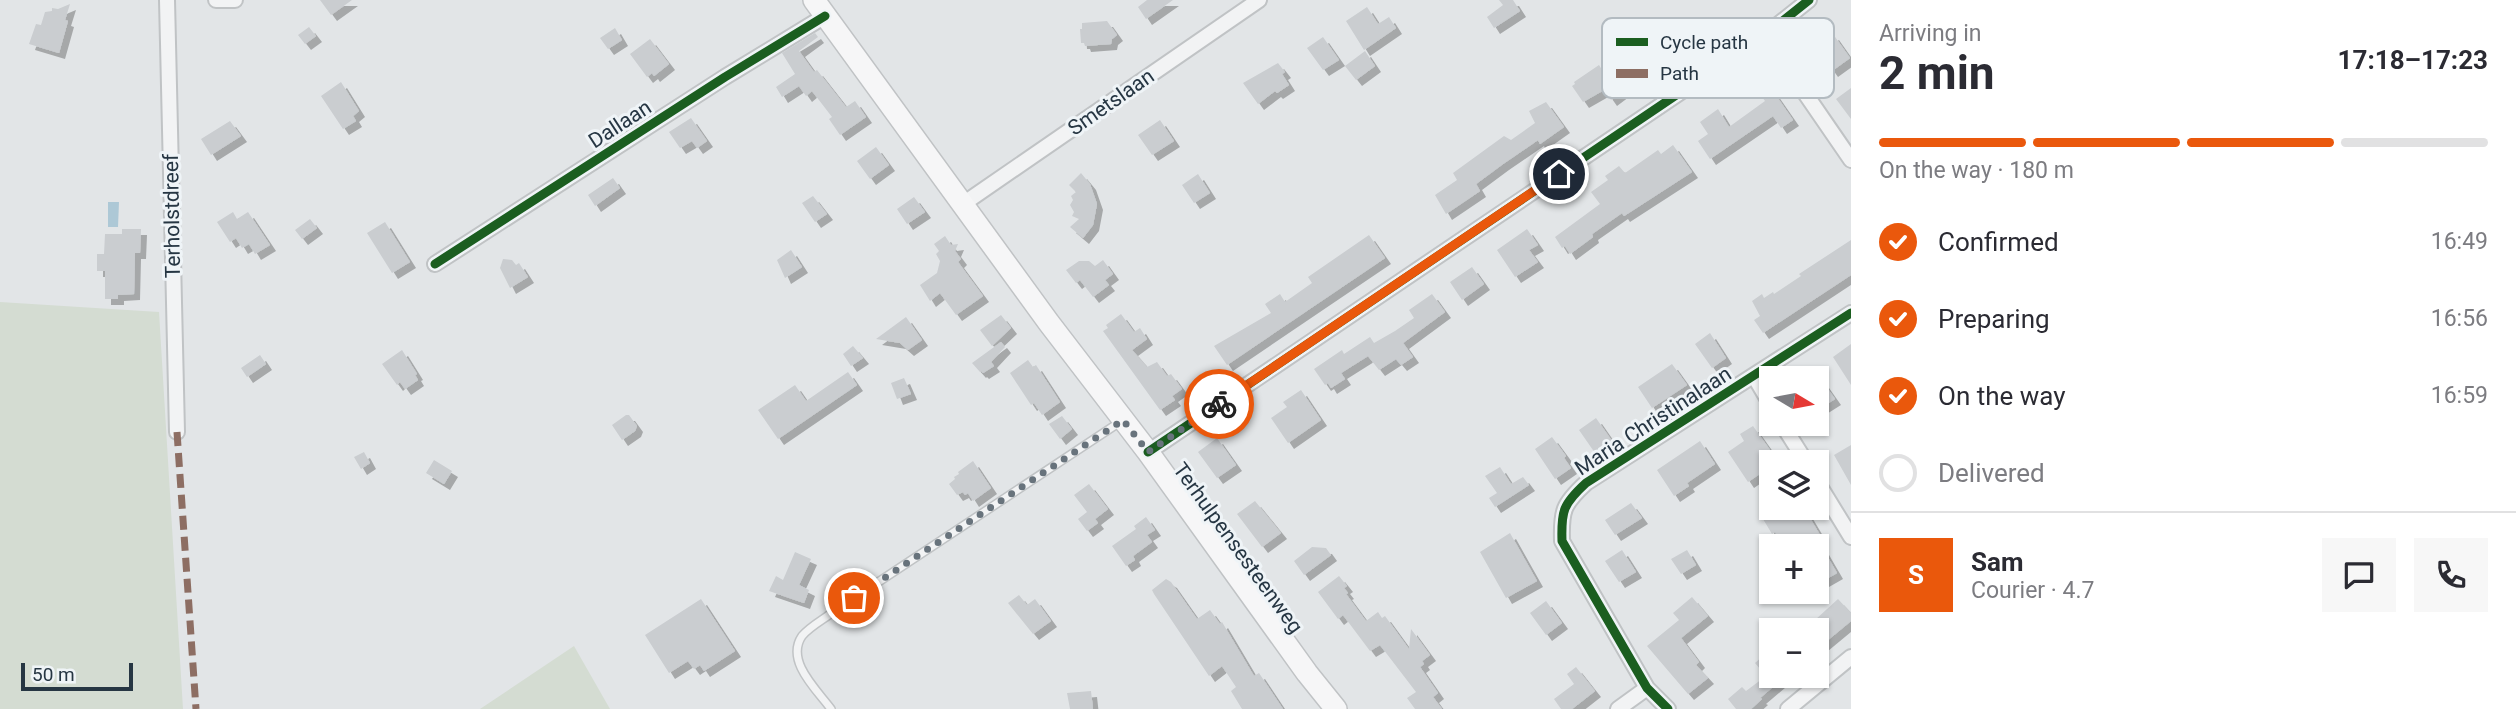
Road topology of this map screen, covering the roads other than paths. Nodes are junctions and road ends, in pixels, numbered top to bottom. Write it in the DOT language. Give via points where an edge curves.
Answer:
graph roads {
  1 [pos="167,0"];
  2 [pos="216,0"];
  3 [pos="235,0"];
  4 [pos="1259,0"];
  5 [pos="1809,0"];
  6 [pos="819,8"];
  7 [pos="1786,18"];
  8 [pos="1671,98"];
  9 [pos="1809,98"];
  10 [pos="1851,160"];
  11 [pos="963,204"];
  12 [pos="435,264"];
  13 [pos="1851,313"];
  14 [pos="1754,376"];
  15 [pos="1759,385"];
  16 [pos="1123,420"];
  17 [pos="177,432"];
  18 [pos="1148,452"];
  19 [pos="1829,501"];
  20 [pos="1851,537"];
  21 [pos="1851,657"];
  22 [pos="1647,688"];
  23 [pos="1665,707"];
  24 [pos="831,709"];
  25 [pos="1336,709"];
  26 [pos="1618,709"];
  27 [pos="1788,709"];
  1 -- 17 [label="street, Terholstdreef"];
  2 -- 3 [label="street"];
  4 -- 11 [label="street, Smetslaan"];
  5 -- 7 [label="street"];
  6 -- 11 [label="main road, Terhulpensesteenweg"];
  6 -- 12 [label="street, Dallaan" via="725,77"];
  8 -- 18 [label="street"];
  9 -- 10 [label="street"];
  11 -- 16 [label="main road, Terhulpensesteenweg"];
  13 -- 14 [label="street, Maria Christinalaan"];
  14 -- 15 [label="street"];
  14 -- 22 [label="street, Maria Christinalaan" via="1586,483 1561,514 1562,541"];
  16 -- 18 [label="main road, Terhulpensesteenweg"];
  16 -- 24 [label="lane" via="802,636 796,652 802,669"];
  18 -- 25 [label="main road, Terhulpensesteenweg"];
  19 -- 20 [label="street"];
  21 -- 27 [label="street"];
  22 -- 23 [label="street, Maria Christinalaan"];
  22 -- 26 [label="street"];
}
